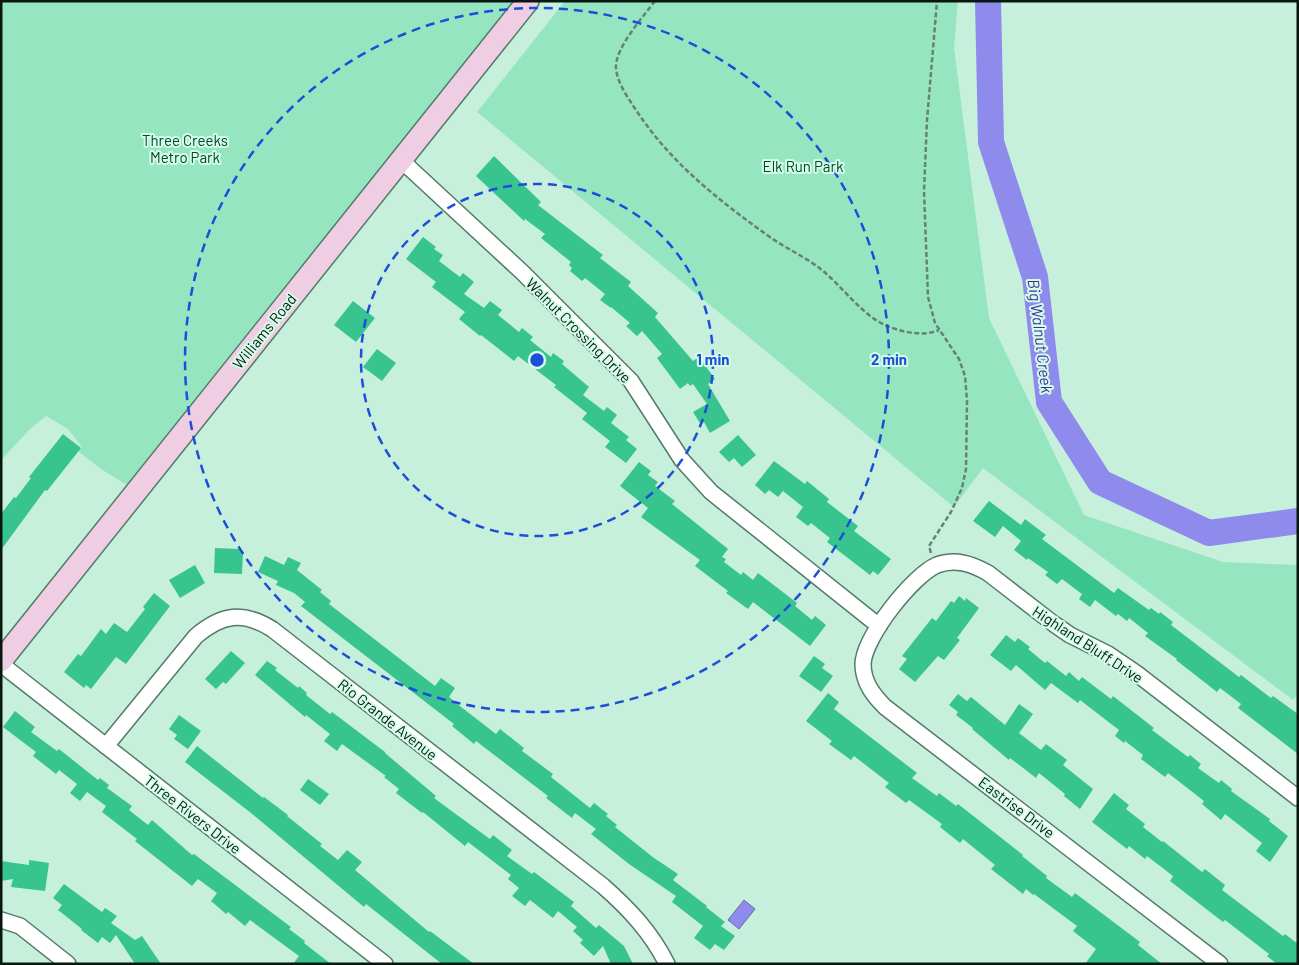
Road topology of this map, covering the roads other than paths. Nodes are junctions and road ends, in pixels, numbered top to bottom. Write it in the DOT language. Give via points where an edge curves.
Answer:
graph roads {
  1 [pos="528,1"];
  2 [pos="402,160"];
  3 [pos="879,626"];
  4 [pos="1,662"];
  5 [pos="106,746"];
  6 [pos="1298,798"];
  7 [pos="1,920"];
  8 [pos="63,960"];
  9 [pos="1213,962"];
  10 [pos="385,964"];
  11 [pos="667,964"];
  1 -- 2 [label="main road, Williams Road"];
  2 -- 3 [label="street, Walnut Crossing Drive" via="522,272 631,381 682,460 710,492"];
  2 -- 4 [label="main road, Williams Road"];
  3 -- 6 [label="street, Highland Bluff Drive" via="916,580 937,565 951,562 976,566 1070,635 1136,673"];
  3 -- 9 [label="street, Eastrise Drive" via="863,663 869,688 876,698"];
  4 -- 5 [label="street, Three Rivers Drive"];
  5 -- 10 [label="street, Three Rivers Drive"];
  5 -- 11 [label="street, Rio Grande Avenue" via="201,631 219,620 232,617 259,621 603,886 644,926"];
  7 -- 8 [label="street" via="20,926"];
}
